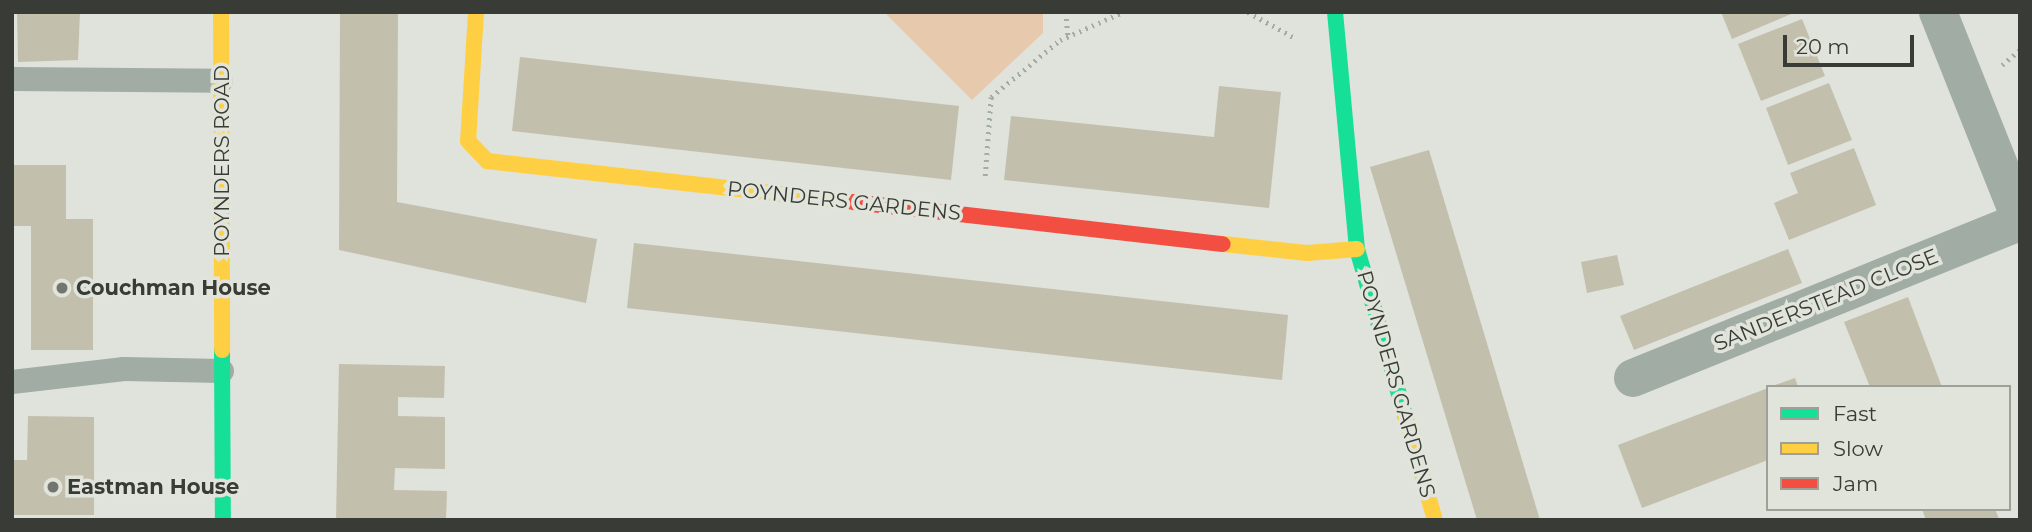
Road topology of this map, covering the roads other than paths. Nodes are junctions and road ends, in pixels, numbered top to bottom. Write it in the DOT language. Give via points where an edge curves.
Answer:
graph roads {
  1 [pos="222,12"];
  2 [pos="476,12"];
  3 [pos="1335,12"];
  4 [pos="1938,12"];
  5 [pos="12,79"];
  6 [pos="221,81"];
  7 [pos="2020,220"];
  8 [pos="1357,248"];
  9 [pos="222,371"];
  10 [pos="1633,378"];
  11 [pos="12,382"];
  12 [pos="223,520"];
  13 [pos="1435,520"];
  1 -- 6 [label="main road, POYNDERS ROAD"];
  2 -- 8 [label="main road, POYNDERS GARDENS" via="468,141 487,162 1307,254"];
  3 -- 8 [label="main road, POYNDERS GARDENS"];
  4 -- 7 [label="street"];
  5 -- 6 [label="lane"];
  6 -- 9 [label="main road, POYNDERS ROAD"];
  7 -- 10 [label="street, SANDERSTEAD CLOSE"];
  8 -- 13 [label="main road, POYNDERS GARDENS"];
  9 -- 11 [label="lane" via="124,369"];
  9 -- 12 [label="main road, POYNDERS ROAD"];
}
